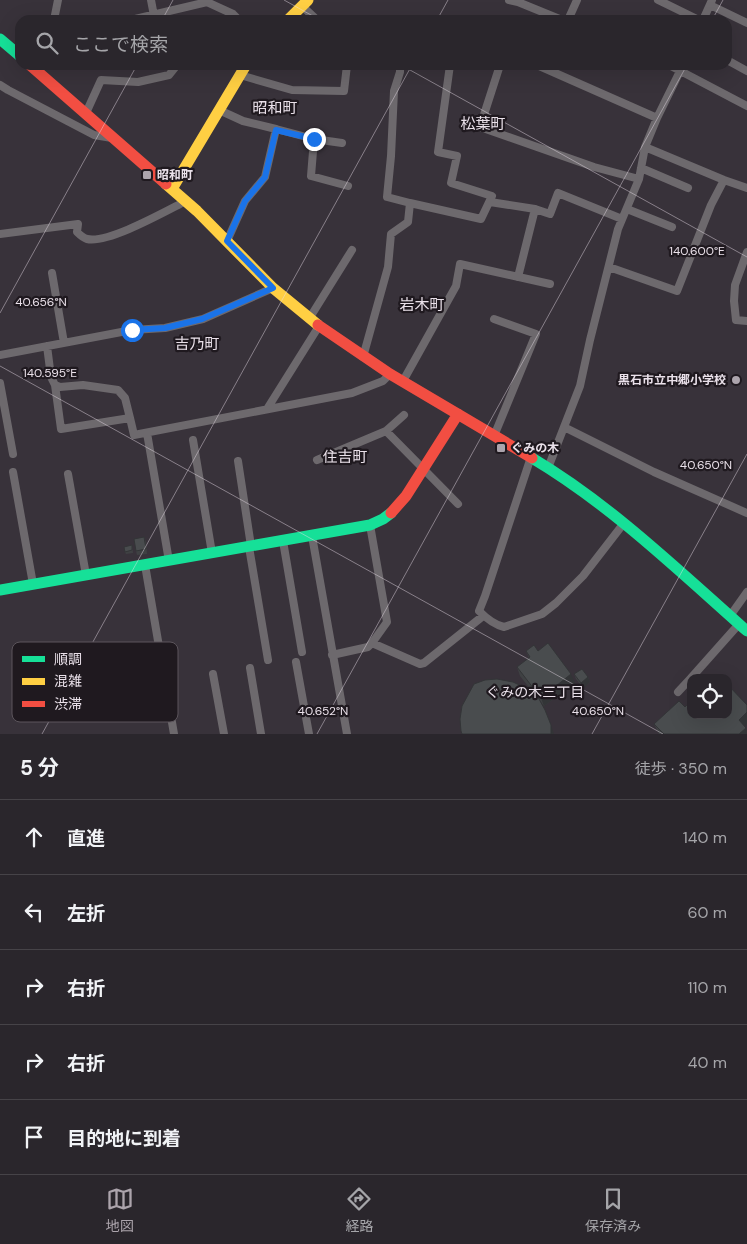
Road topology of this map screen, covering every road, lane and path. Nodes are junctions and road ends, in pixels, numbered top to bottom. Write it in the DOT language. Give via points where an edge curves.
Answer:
graph roads {
  1 [pos="58,0"];
  2 [pos="150,0"];
  3 [pos="509,0"];
  4 [pos="577,0"];
  5 [pos="658,0"];
  6 [pos="207,1"];
  7 [pos="518,1"];
  8 [pos="711,2"];
  9 [pos="305,3"];
  10 [pos="55,15"];
  11 [pos="154,15"];
  12 [pos="158,15"];
  13 [pos="234,15"];
  14 [pos="293,15"];
  15 [pos="313,15"];
  16 [pos="550,15"];
  17 [pos="570,15"];
  18 [pos="688,15"];
  19 [pos="705,15"];
  20 [pos="747,23"];
  21 [pos="0,39"];
  22 [pos="15,52"];
  23 [pos="732,62"];
  24 [pos="38,70"];
  25 [pos="173,70"];
  26 [pos="243,70"];
  27 [pos="346,70"];
  28 [pos="400,70"];
  29 [pos="449,70"];
  30 [pos="498,70"];
  31 [pos="548,70"];
  32 [pos="681,70"];
  33 [pos="687,70"];
  34 [pos="747,70"];
  35 [pos="240,75"];
  36 [pos="0,85"];
  37 [pos="747,106"];
  38 [pos="219,110"];
  39 [pos="86,113"];
  40 [pos="657,118"];
  41 [pos="276,130"];
  42 [pos="116,139"];
  43 [pos="314,139"];
  44 [pos="342,143"];
  45 [pos="645,147"];
  46 [pos="641,168"];
  47 [pos="639,179"];
  48 [pos="724,180"];
  49 [pos="348,186"];
  50 [pos="688,188"];
  51 [pos="747,188"];
  52 [pos="172,189"];
  53 [pos="186,201"];
  54 [pos="490,202"];
  55 [pos="410,203"];
  56 [pos="535,209"];
  57 [pos="626,209"];
  58 [pos="622,219"];
  59 [pos="672,227"];
  60 [pos="0,234"];
  61 [pos="227,241"];
  62 [pos="352,250"];
  63 [pos="747,252"];
  64 [pos="609,267"];
  65 [pos="52,273"];
  66 [pos="743,275"];
  67 [pos="518,277"];
  68 [pos="550,284"];
  69 [pos="273,288"];
  70 [pos="309,319"];
  71 [pos="494,319"];
  72 [pos="747,321"];
  73 [pos="318,326"];
  74 [pos="64,343"];
  75 [pos="47,346"];
  76 [pos="0,355"];
  77 [pos="363,357"];
  78 [pos="390,374"];
  79 [pos="403,382"];
  80 [pos="0,383"];
  81 [pos="55,384"];
  82 [pos="267,409"];
  83 [pos="458,414"];
  84 [pos="404,415"];
  85 [pos="130,418"];
  86 [pos="564,427"];
  87 [pos="386,431"];
  88 [pos="146,433"];
  89 [pos="494,436"];
  90 [pos="193,440"];
  91 [pos="13,454"];
  92 [pos="531,457"];
  93 [pos="317,460"];
  94 [pos="238,461"];
  95 [pos="548,468"];
  96 [pos="423,469"];
  97 [pos="14,472"];
  98 [pos="68,474"];
  99 [pos="458,504"];
  100 [pos="747,513"];
  101 [pos="624,523"];
  102 [pos="370,525"];
  103 [pos="312,536"];
  104 [pos="283,541"];
  105 [pos="250,547"];
  106 [pos="212,553"];
  107 [pos="169,561"];
  108 [pos="145,565"];
  109 [pos="86,575"];
  110 [pos="34,584"];
  111 [pos="0,590"];
  112 [pos="747,592"];
  113 [pos="483,616"];
  114 [pos="730,616"];
  115 [pos="743,628"];
  116 [pos="158,642"];
  117 [pos="372,643"];
  118 [pos="302,652"];
  119 [pos="332,654"];
  120 [pos="268,660"];
  121 [pos="296,662"];
  122 [pos="250,668"];
  123 [pos="213,674"];
  124 [pos="695,674"];
  125 [pos="687,682"];
  126 [pos="678,692"];
  127 [pos="224,734"];
  128 [pos="261,734"];
  129 [pos="309,734"];
  130 [pos="347,734"];
  1 -- 10 [label="street"];
  2 -- 11 [label="street"];
  3 -- 7 [label="street"];
  4 -- 17 [label="street"];
  5 -- 18 [label="street"];
  6 -- 12 [label="street"];
  6 -- 13 [label="street"];
  7 -- 16 [label="street"];
  8 -- 19 [label="street"];
  8 -- 20 [label="street"];
  9 -- 14 [label="street"];
  9 -- 15 [label="street"];
  21 -- 22 [label="street"];
  23 -- 34 [label="street"];
  24 -- 39 [label="street"];
  25 -- 39 [label="street" via="169,75 138,82 101,80"];
  26 -- 35 [label="street"];
  27 -- 35 [label="street" via="344,91 292,90"];
  28 -- 55 [label="street" via="394,91 387,197"];
  29 -- 54 [label="street" via="438,152 457,156 451,183 492,196"];
  30 -- 47 [label="street" via="480,127 594,167"];
  31 -- 40 [label="street"];
  32 -- 40 [label="street"];
  33 -- 37 [label="street"];
  35 -- 38 [label="street"];
  36 -- 42 [label="street" via="94,135"];
  38 -- 41 [label="street" via="243,122"];
  38 -- 52 [label="street"];
  39 -- 42 [label="street"];
  40 -- 45 [label="street"];
  41 -- 43 [label="street"];
  41 -- 61 [label="street" via="265,177 245,201"];
  42 -- 52 [label="street"];
  43 -- 44 [label="street"];
  43 -- 49 [label="street" via="312,176"];
  45 -- 46 [label="street"];
  45 -- 48 [label="street"];
  46 -- 47 [label="street"];
  46 -- 50 [label="street"];
  47 -- 57 [label="street"];
  48 -- 51 [label="street"];
  48 -- 64 [label="street" via="677,291"];
  52 -- 53 [label="street"];
  53 -- 60 [label="street" via="127,230 96,239 81,236 77,232 78,224"];
  53 -- 61 [label="street"];
  54 -- 55 [label="street" via="481,219"];
  54 -- 56 [label="street"];
  55 -- 77 [label="street" via="408,222 391,234 388,267"];
  56 -- 58 [label="street" via="550,214 558,193"];
  56 -- 67 [label="street"];
  57 -- 58 [label="street"];
  57 -- 59 [label="street"];
  58 -- 64 [label="street"];
  61 -- 69 [label="street"];
  62 -- 70 [label="street"];
  63 -- 66 [label="street"];
  64 -- 86 [label="street" via="580,386"];
  65 -- 74 [label="street"];
  66 -- 72 [label="street" via="735,285 734,301 736,320"];
  67 -- 68 [label="street"];
  67 -- 79 [label="street" via="460,264 456,286"];
  69 -- 70 [label="street"];
  69 -- 74 [label="street" via="202,319 165,328 132,330"];
  70 -- 73 [label="street"];
  71 -- 89 [label="street" via="536,334"];
  73 -- 77 [label="street"];
  73 -- 82 [label="street"];
  74 -- 75 [label="street"];
  75 -- 76 [label="street"];
  75 -- 81 [label="street"];
  77 -- 78 [label="street"];
  78 -- 79 [label="street"];
  78 -- 82 [label="street" via="383,381 352,393"];
  79 -- 83 [label="street"];
  80 -- 91 [label="street"];
  81 -- 85 [label="street" via="60,387 84,385 118,390 125,398"];
  81 -- 85 [label="street" via="61,428"];
  82 -- 88 [label="street"];
  83 -- 89 [label="street"];
  83 -- 96 [label="street"];
  84 -- 87 [label="street"];
  85 -- 88 [label="street" via="134,435"];
  86 -- 95 [label="street"];
  86 -- 100 [label="street"];
  87 -- 93 [label="street"];
  87 -- 96 [label="street"];
  88 -- 107 [label="street"];
  89 -- 92 [label="street"];
  90 -- 106 [label="street"];
  92 -- 95 [label="street"];
  92 -- 113 [label="street" via="478,611"];
  94 -- 105 [label="street"];
  95 -- 101 [label="street"];
  96 -- 99 [label="street"];
  96 -- 102 [label="street" via="394,510"];
  97 -- 110 [label="street"];
  98 -- 109 [label="street"];
  101 -- 113 [label="street" via="583,576 542,614 504,627"];
  101 -- 114 [label="street"];
  102 -- 103 [label="street"];
  102 -- 117 [label="street" via="386,622"];
  103 -- 104 [label="street"];
  103 -- 119 [label="street"];
  104 -- 105 [label="street"];
  104 -- 118 [label="street"];
  105 -- 106 [label="street"];
  105 -- 120 [label="street"];
  106 -- 107 [label="street"];
  107 -- 108 [label="street"];
  108 -- 109 [label="street"];
  108 -- 116 [label="street"];
  109 -- 110 [label="street"];
  110 -- 111 [label="street"];
  112 -- 114 [label="street"];
  113 -- 117 [label="street" via="420,664"];
  114 -- 115 [label="street"];
  115 -- 124 [label="street"];
  117 -- 119 [label="street" via="368,647"];
  119 -- 130 [label="street"];
  121 -- 129 [label="street"];
  122 -- 128 [label="street"];
  123 -- 127 [label="street"];
  125 -- 126 [label="street"];
}
